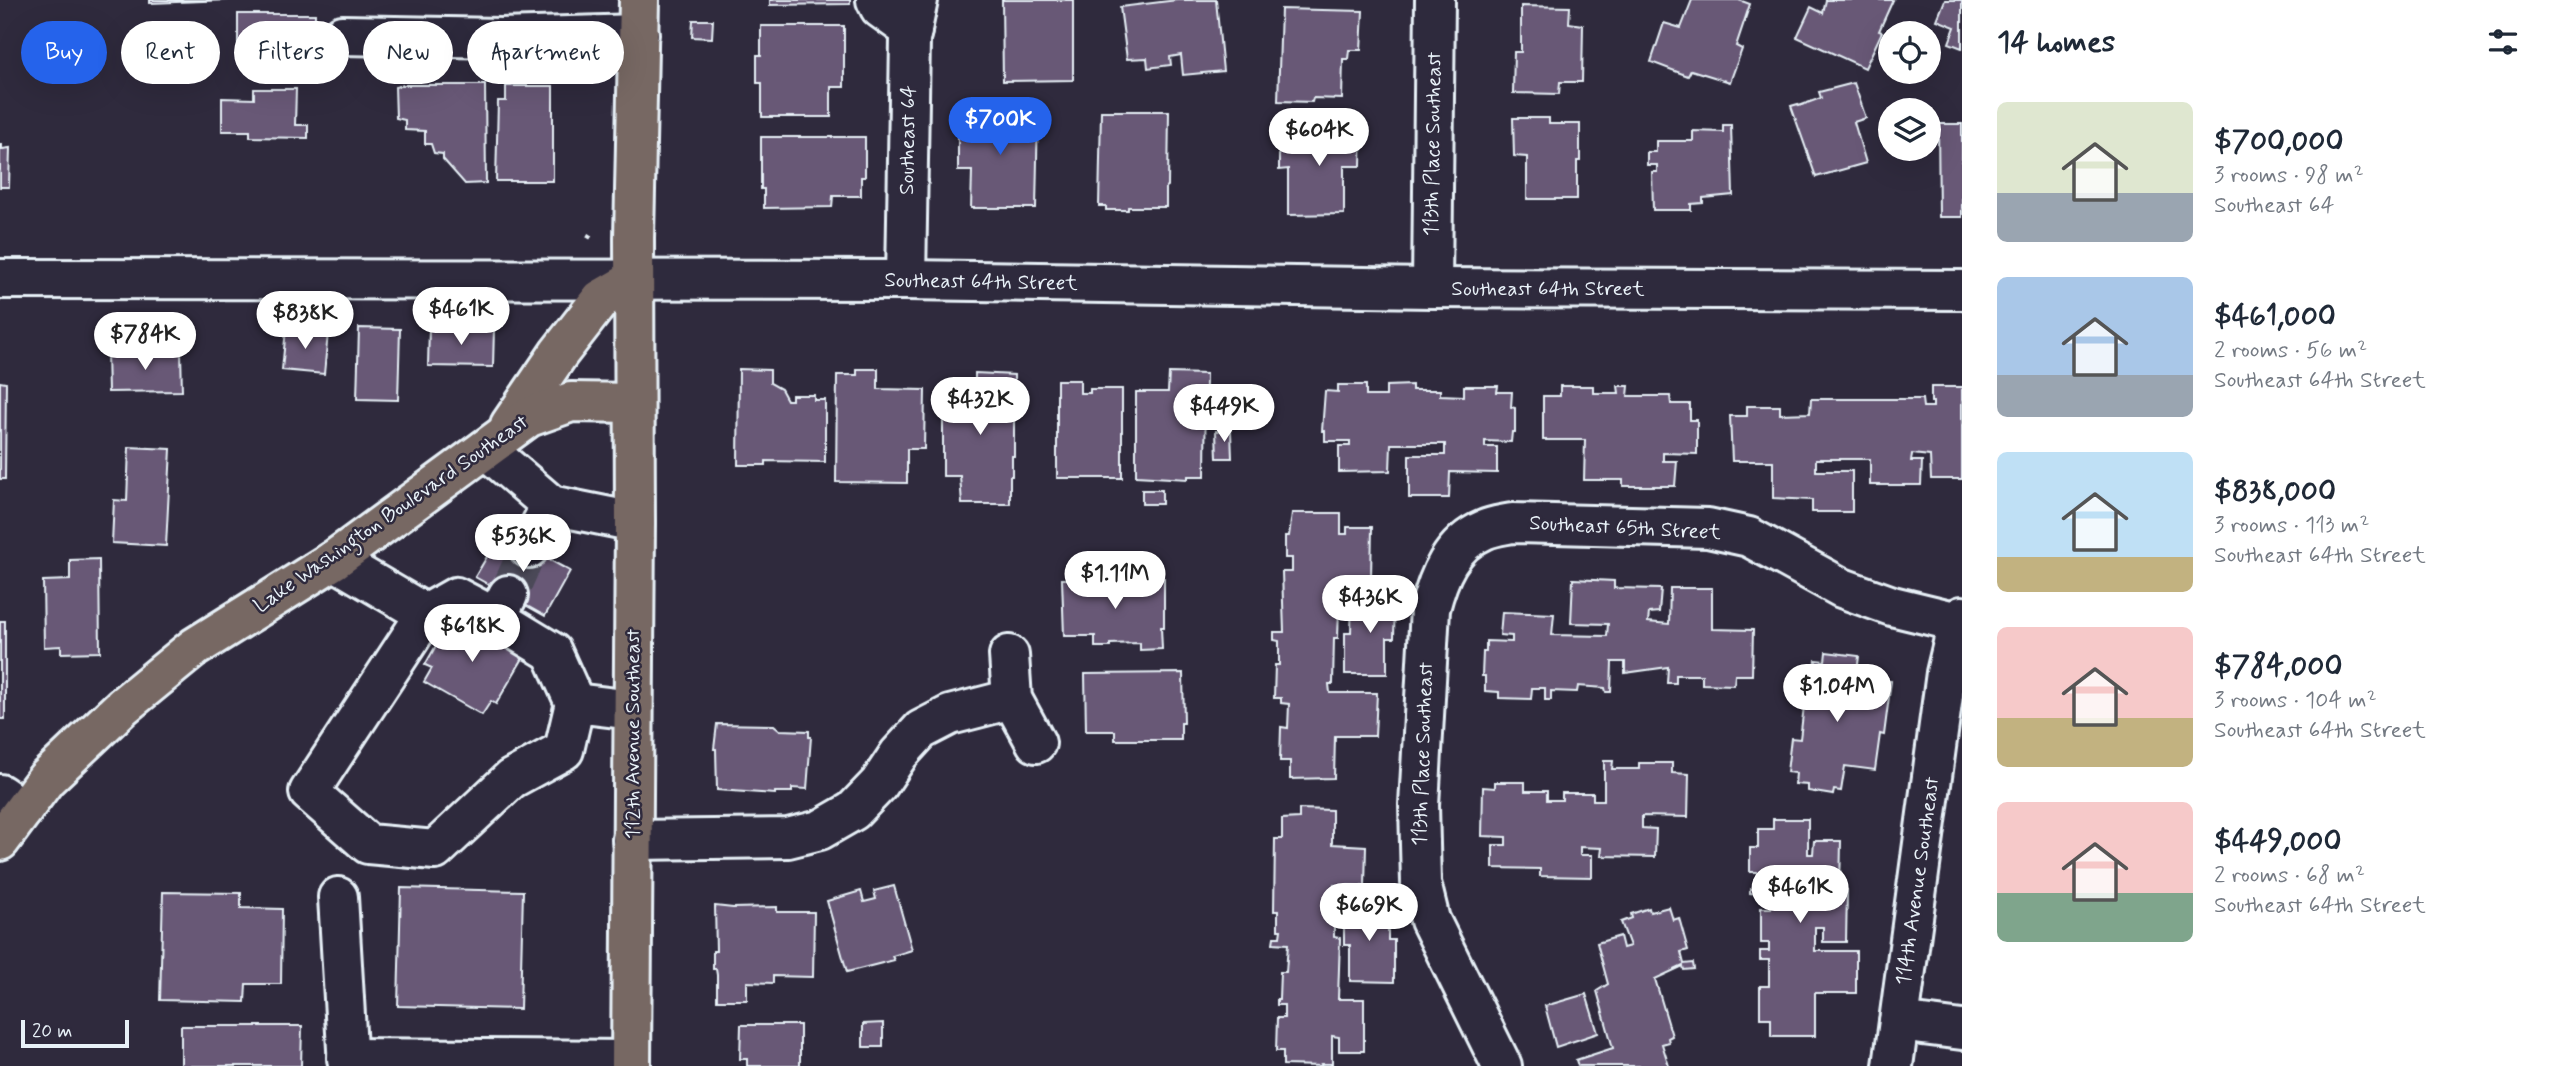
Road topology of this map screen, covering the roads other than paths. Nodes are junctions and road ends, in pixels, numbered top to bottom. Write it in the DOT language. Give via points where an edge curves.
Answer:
graph roads {
  1 [pos="876,0"];
  2 [pos="1435,0"];
  3 [pos="915,16"];
  4 [pos="639,17"];
  5 [pos="349,36"];
  6 [pos="0,279"];
  7 [pos="634,280"];
  8 [pos="906,280"];
  9 [pos="1432,288"];
  10 [pos="1962,290"];
  11 [pos="634,403"];
  12 [pos="494,443"];
  13 [pos="551,505"];
  14 [pos="635,522"];
  15 [pos="1484,530"];
  16 [pos="529,548"];
  17 [pos="334,560"];
  18 [pos="426,614"];
  19 [pos="1960,619"];
  20 [pos="1009,655"];
  21 [pos="1012,699"];
  22 [pos="575,703"];
  23 [pos="633,710"];
  24 [pos="1036,743"];
  25 [pos="11,802"];
  26 [pos="632,840"];
  27 [pos="0,841"];
  28 [pos="338,897"];
  29 [pos="1899,1022"];
  30 [pos="1962,1030"];
  31 [pos="347,1062"];
  32 [pos="631,1063"];
  33 [pos="1502,1066"];
  34 [pos="1894,1066"];
  1 -- 3 [label="street" via="880,8"];
  2 -- 9 [label="street, 113th Place Southeast"];
  3 -- 8 [label="street, Southeast 64"];
  4 -- 5 [label="street" via="500,38"];
  4 -- 7 [label="main road"];
  6 -- 7 [label="street, Southeast 64th Street"];
  7 -- 8 [label="street, Southeast 64th Street"];
  7 -- 11 [label="main road"];
  7 -- 12 [label="main road" via="592,309"];
  8 -- 9 [label="street, Southeast 64th Street"];
  9 -- 10 [label="street, Southeast 64th Street"];
  11 -- 12 [label="main road, Lake Washington Boulevard Southeast" via="560,404 529,417"];
  11 -- 14 [label="main road, 112th Avenue Southeast"];
  12 -- 13 [label="street"];
  12 -- 17 [label="main road, Lake Washington Boulevard Southeast"];
  13 -- 14 [label="street"];
  13 -- 16 [label="street"];
  14 -- 23 [label="main road, 112th Avenue Southeast"];
  15 -- 19 [label="street, Southeast 65th Street" via="1512,523 1708,528 1749,537 1842,588 1892,606"];
  15 -- 33 [label="street, 113th Place Southeast" via="1447,560 1430,610 1418,846 1430,920"];
  17 -- 18 [label="street"];
  17 -- 25 [label="main road, Lake Washington Boulevard Southeast" via="195,647 123,706 46,779"];
  18 -- 22 [label="street" via="456,597 502,607 552,652"];
  18 -- 22 [label="street" via="309,792 368,844 436,850 511,779 564,750"];
  19 -- 29 [label="street, 114th Avenue Southeast" via="1946,673"];
  20 -- 21 [label="street"];
  21 -- 24 [label="street"];
  21 -- 26 [label="street" via="950,715 920,730 853,811 821,830 788,838"];
  22 -- 23 [label="street"];
  23 -- 26 [label="main road, 112th Avenue Southeast"];
  25 -- 27 [label="main road, Lake Washington Boulevard Southeast"];
  26 -- 32 [label="main road, 112th Avenue Southeast"];
  28 -- 31 [label="street"];
  29 -- 30 [label="street"];
  29 -- 34 [label="street, 114th Avenue Southeast"];
  31 -- 32 [label="street"];
}
